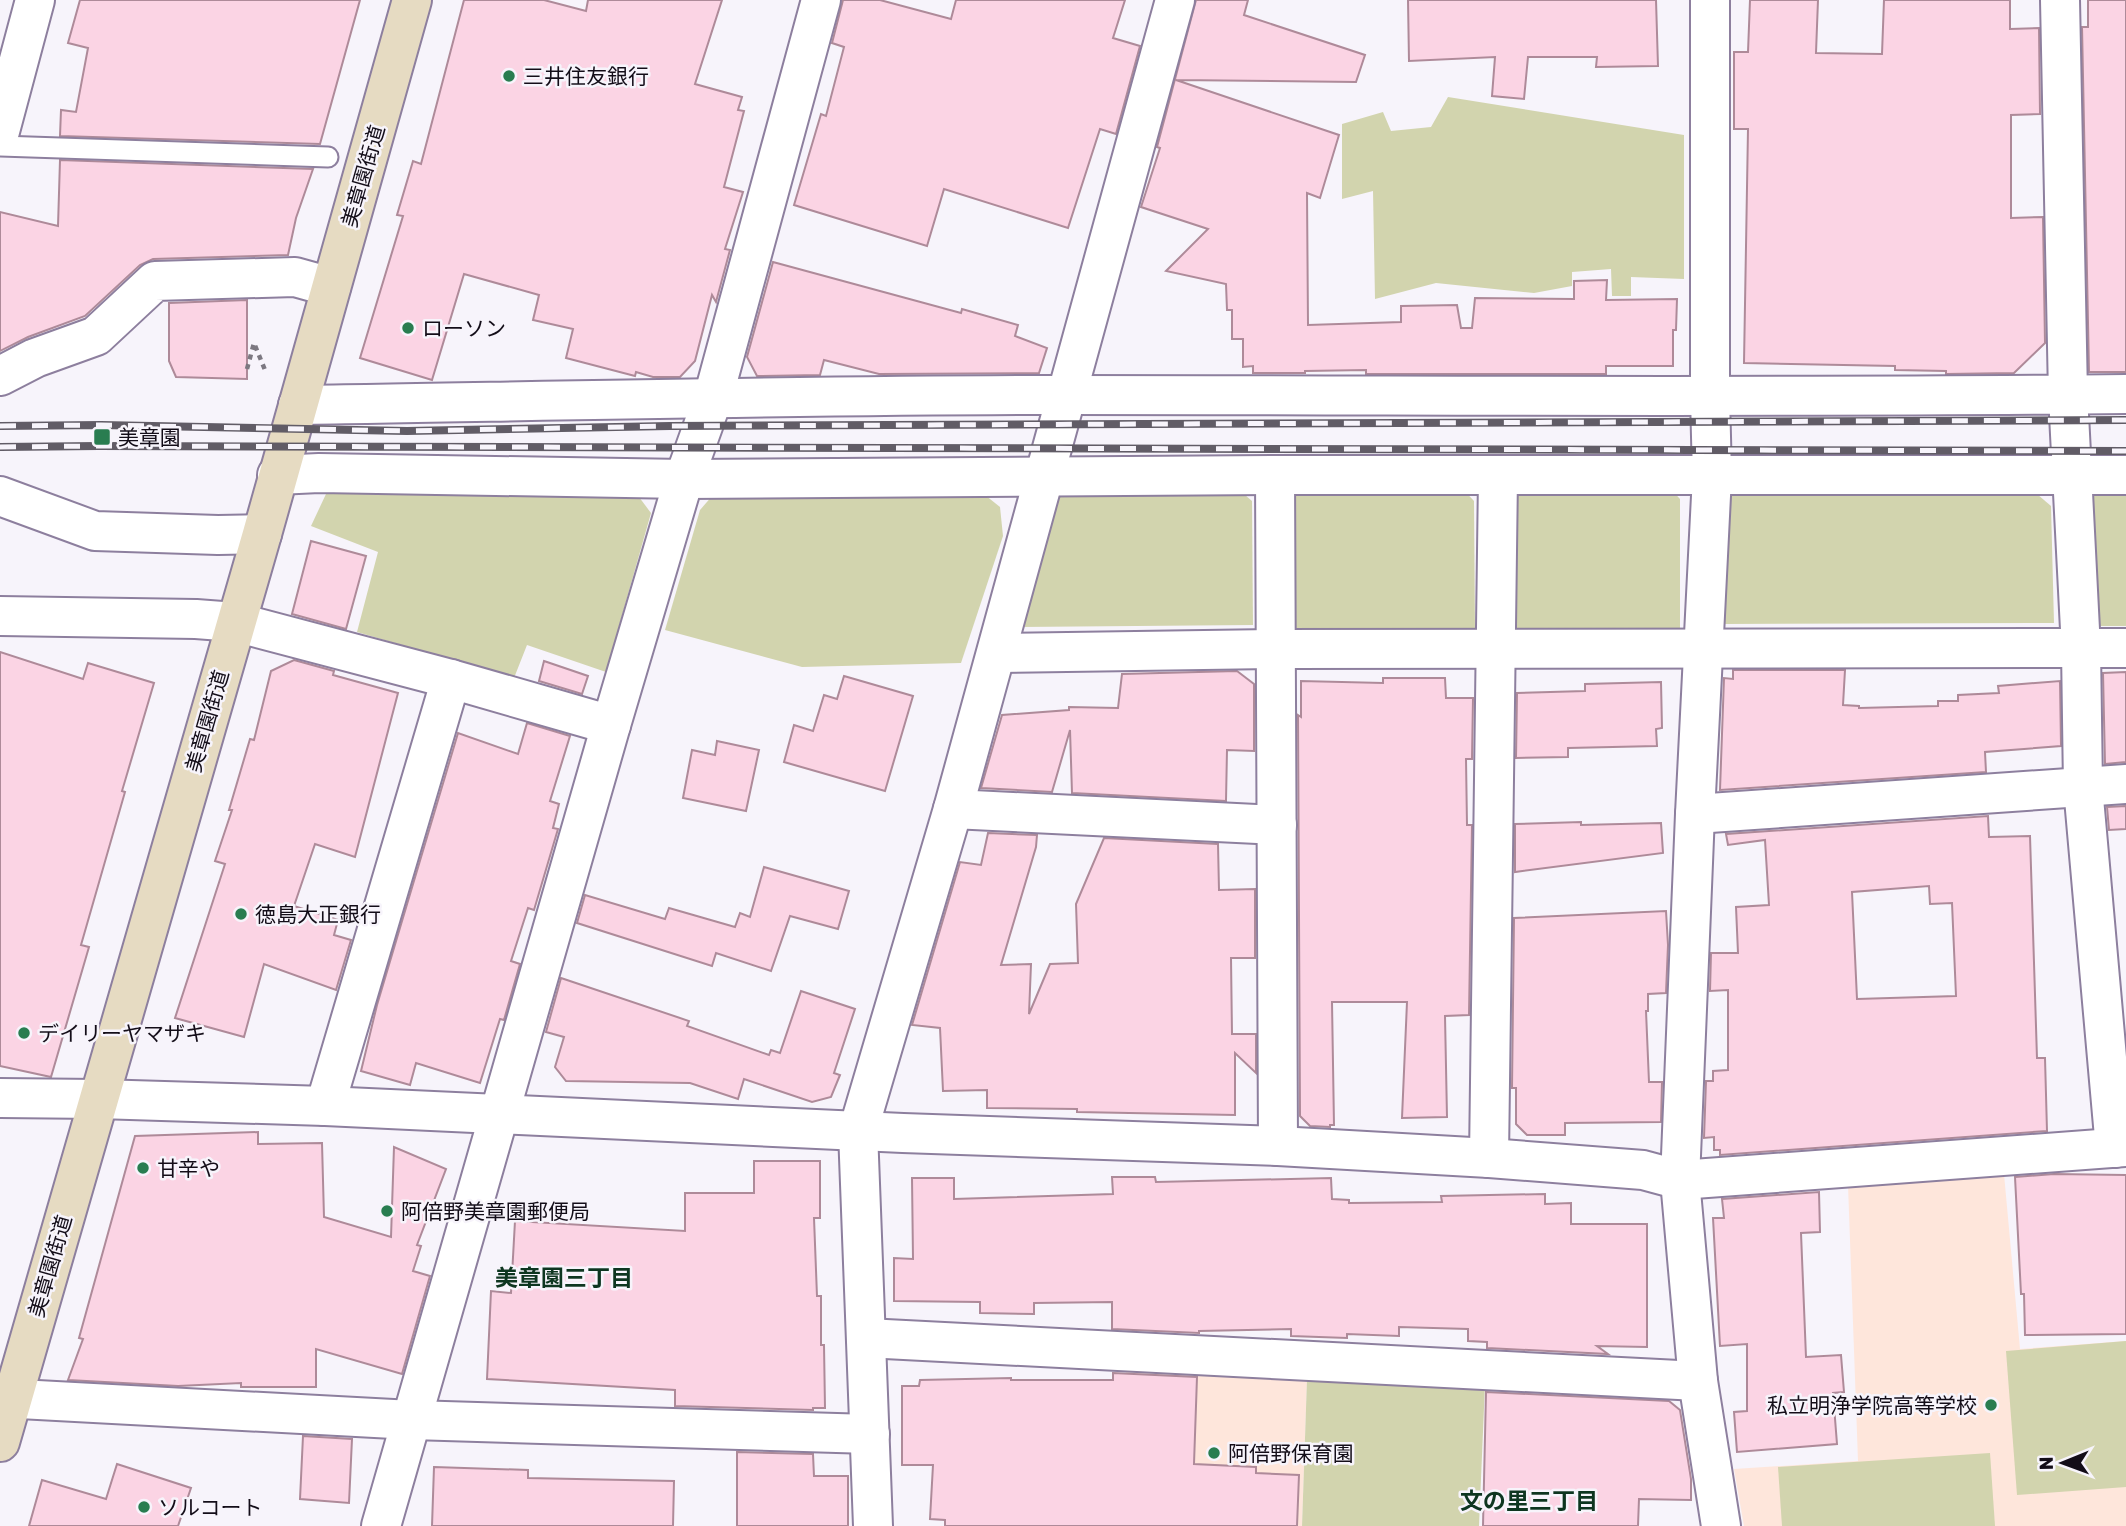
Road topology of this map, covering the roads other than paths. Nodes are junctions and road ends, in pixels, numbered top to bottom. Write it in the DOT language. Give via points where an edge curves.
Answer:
graph roads {
  1 [pos="412,0"];
  2 [pos="821,0"];
  3 [pos="1175,0"];
  4 [pos="1710,0"];
  5 [pos="2060,0"];
  6 [pos="31,1"];
  7 [pos="0,131"];
  8 [pos="0,146"];
  9 [pos="328,157"];
  10 [pos="331,287"];
  11 [pos="0,376"];
  12 [pos="2126,394"];
  13 [pos="1066,395"];
  14 [pos="2068,395"];
  15 [pos="713,397"];
  16 [pos="1710,397"];
  17 [pos="298,405"];
  18 [pos="277,475"];
  19 [pos="1275,475"];
  20 [pos="2073,475"];
  21 [pos="2126,475"];
  22 [pos="1046,476"];
  23 [pos="1498,476"];
  24 [pos="1712,476"];
  25 [pos="684,479"];
  26 [pos="0,496"];
  27 [pos="262,534"];
  28 [pos="0,616"];
  29 [pos="236,622"];
  30 [pos="2126,648"];
  31 [pos="1276,649"];
  32 [pos="1496,649"];
  33 [pos="1704,649"];
  34 [pos="2081,649"];
  35 [pos="997,653"];
  36 [pos="451,679"];
  37 [pos="611,725"];
  38 [pos="2126,784"];
  39 [pos="2083,787"];
  40 [pos="953,809"];
  41 [pos="1695,814"];
  42 [pos="1277,825"];
  43 [pos="0,1098"];
  44 [pos="98,1099"];
  45 [pos="325,1106"];
  46 [pos="498,1115"];
  47 [pos="858,1131"];
  48 [pos="1278,1146"];
  49 [pos="2120,1147"];
  50 [pos="1489,1158"];
  51 [pos="1680,1180"];
  52 [pos="866,1338"];
  53 [pos="1698,1381"];
  54 [pos="6,1399"];
  55 [pos="412,1420"];
  56 [pos="870,1434"];
  57 [pos="0,1442"];
  58 [pos="381,1526"];
  59 [pos="873,1526"];
  60 [pos="1721,1526"];
  1 -- 10 [label="street, 美章園街道"];
  2 -- 15 [label="street"];
  3 -- 13 [label="street"];
  4 -- 16 [label="street"];
  5 -- 14 [label="street"];
  6 -- 7 [label="street"];
  8 -- 9 [label="lane"];
  10 -- 11 [label="street" via="295,277 155,281 96,336"];
  10 -- 17 [label="street, 美章園街道"];
  12 -- 14 [label="street"];
  13 -- 15 [label="street"];
  13 -- 16 [label="street"];
  13 -- 22 [label="street"];
  14 -- 16 [label="street"];
  14 -- 20 [label="street"];
  15 -- 17 [label="street"];
  15 -- 25 [label="street"];
  16 -- 24 [label="street"];
  17 -- 18 [label="street, 美章園街道"];
  18 -- 25 [label="street"];
  18 -- 27 [label="street, 美章園街道"];
  19 -- 22 [label="street"];
  19 -- 23 [label="street"];
  19 -- 31 [label="street"];
  20 -- 21 [label="street"];
  20 -- 24 [label="street"];
  20 -- 34 [label="street"];
  22 -- 25 [label="street"];
  22 -- 35 [label="street"];
  23 -- 24 [label="street"];
  23 -- 32 [label="street"];
  24 -- 33 [label="street"];
  25 -- 37 [label="street"];
  26 -- 27 [label="street" via="95,531"];
  27 -- 29 [label="street, 美章園街道"];
  28 -- 29 [label="street"];
  29 -- 36 [label="street"];
  29 -- 44 [label="street, 美章園街道"];
  30 -- 34 [label="street"];
  31 -- 32 [label="street"];
  31 -- 35 [label="street"];
  31 -- 42 [label="street"];
  32 -- 33 [label="street"];
  32 -- 50 [label="street"];
  33 -- 34 [label="street"];
  33 -- 41 [label="street"];
  34 -- 39 [label="street"];
  35 -- 40 [label="street"];
  36 -- 37 [label="street"];
  36 -- 45 [label="street"];
  37 -- 46 [label="street"];
  38 -- 39 [label="street"];
  39 -- 41 [label="street"];
  39 -- 49 [label="street"];
  40 -- 42 [label="street"];
  40 -- 47 [label="street"];
  41 -- 51 [label="street"];
  42 -- 48 [label="street"];
  43 -- 44 [label="street"];
  44 -- 45 [label="street"];
  44 -- 54 [label="street, 美章園街道"];
  45 -- 46 [label="street"];
  46 -- 47 [label="street"];
  46 -- 55 [label="street"];
  47 -- 48 [label="street"];
  47 -- 52 [label="street"];
  48 -- 50 [label="street"];
  49 -- 51 [label="street"];
  50 -- 51 [label="street" via="1643,1170"];
  51 -- 53 [label="street"];
  52 -- 53 [label="street"];
  52 -- 56 [label="street"];
  53 -- 60 [label="street"];
  54 -- 55 [label="street"];
  54 -- 57 [label="street, 美章園街道"];
  55 -- 56 [label="street"];
  55 -- 58 [label="street"];
  56 -- 59 [label="street"];
}
